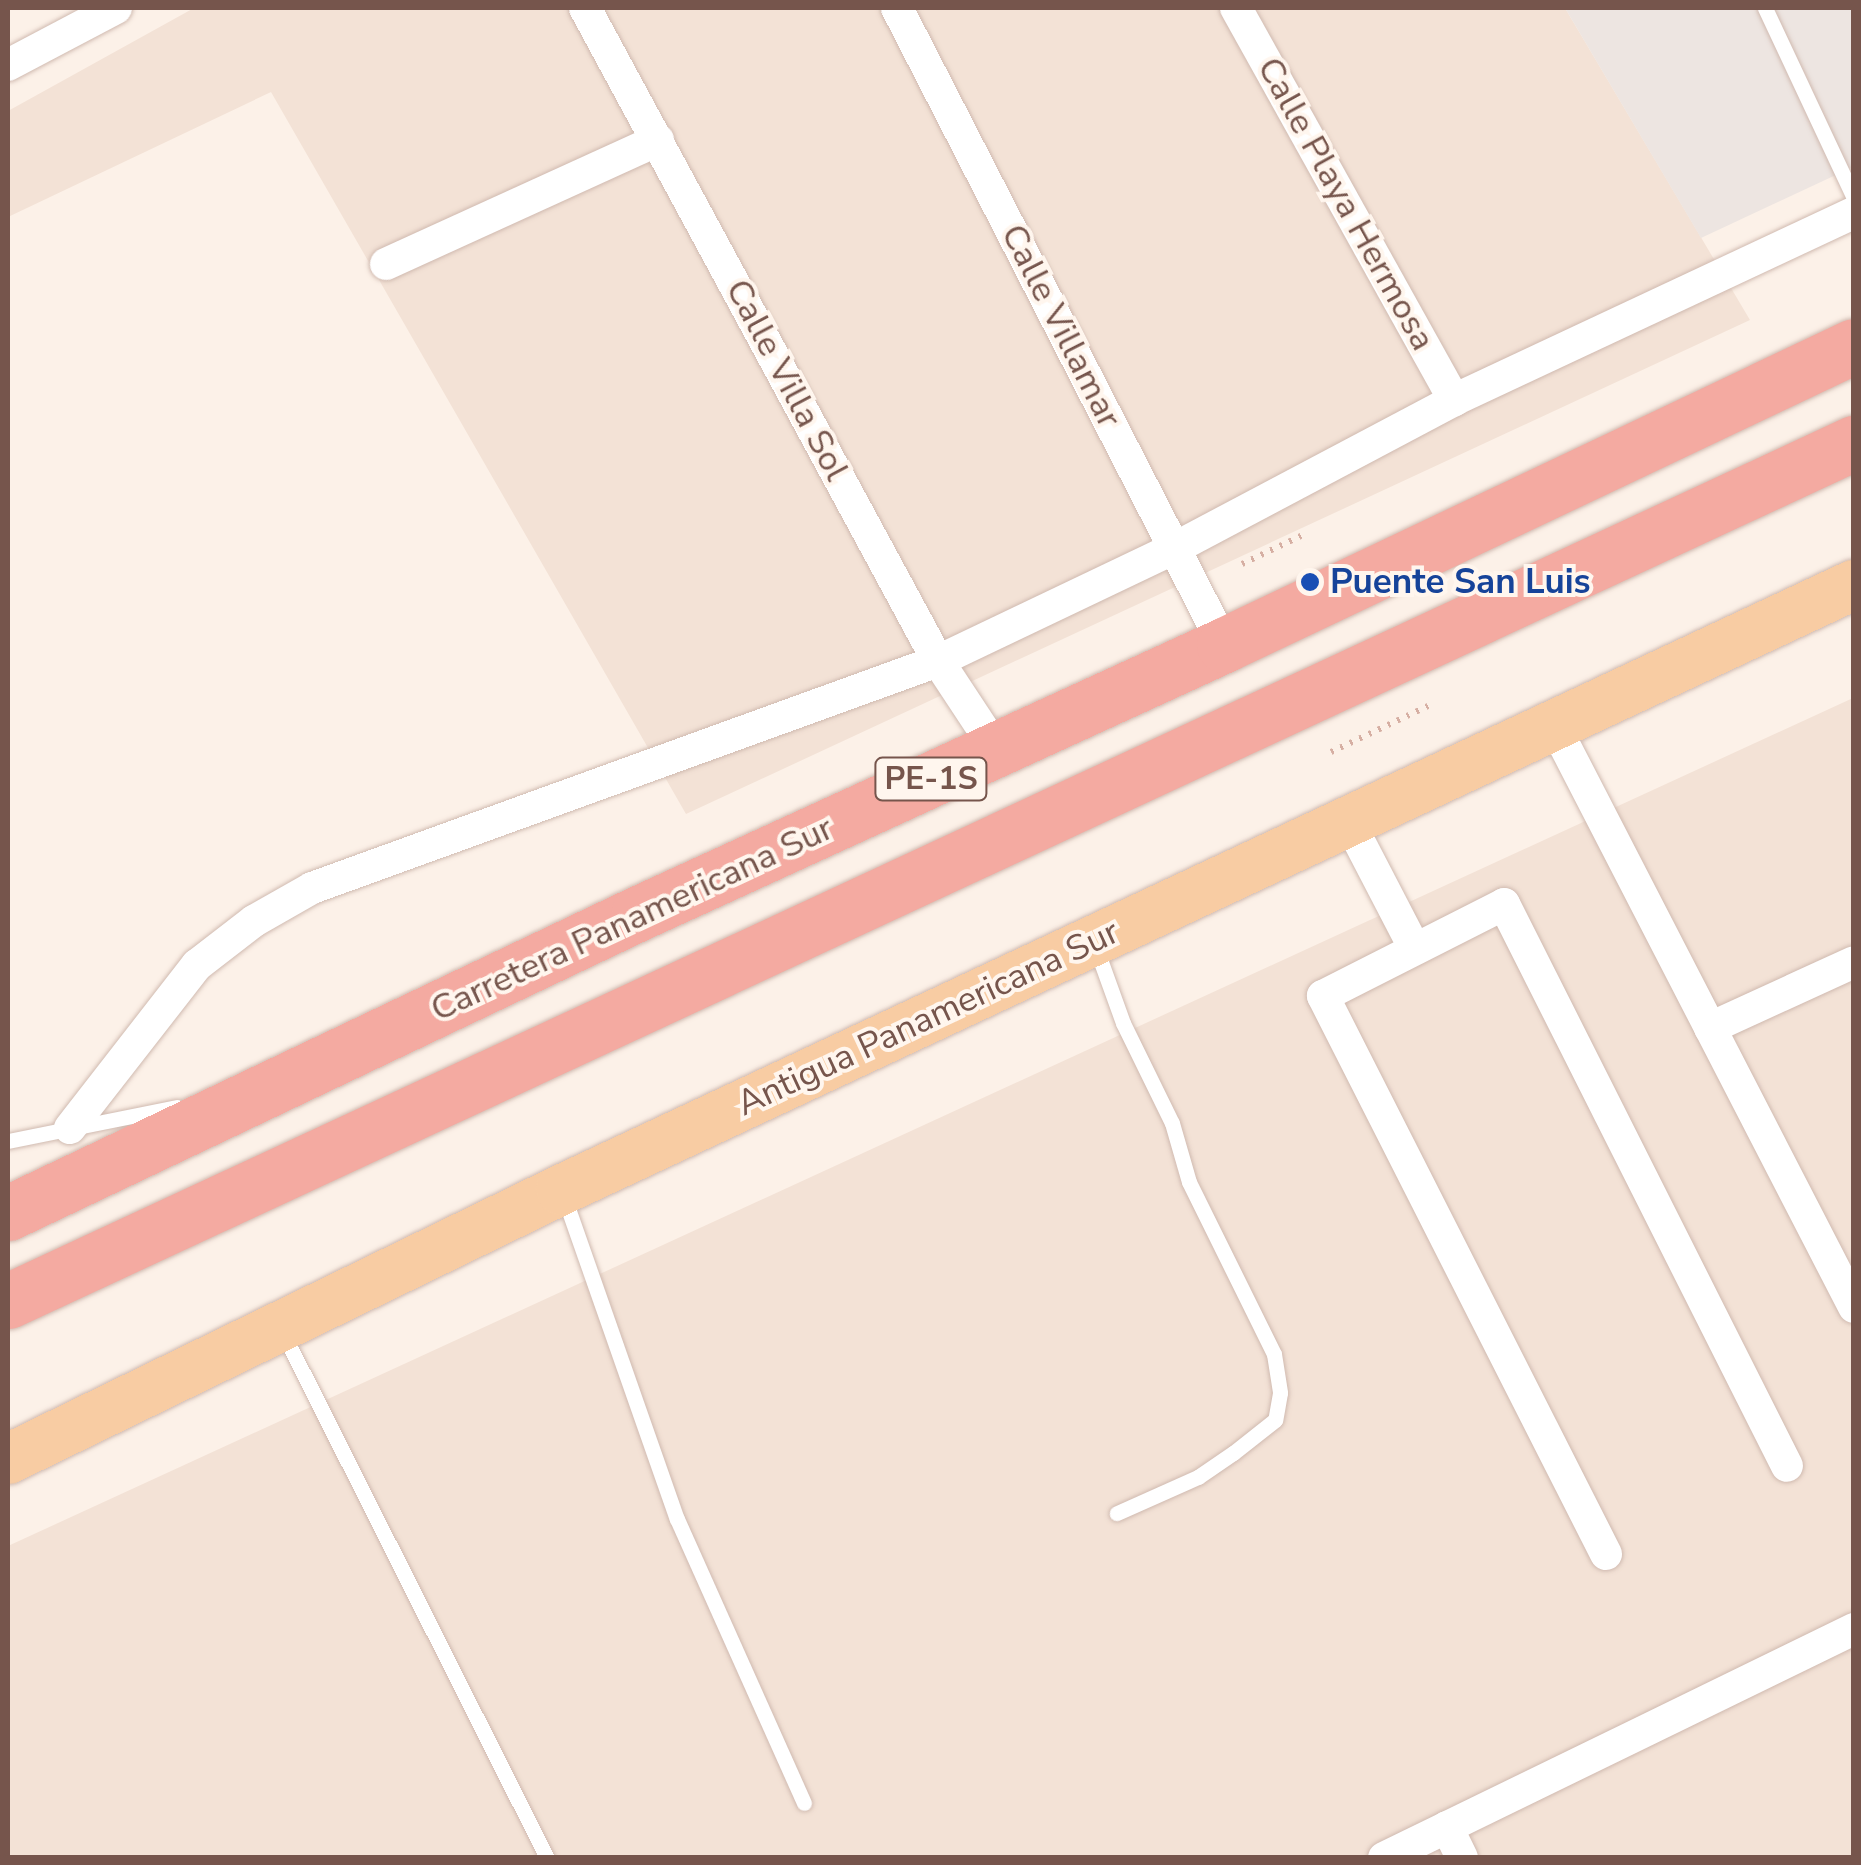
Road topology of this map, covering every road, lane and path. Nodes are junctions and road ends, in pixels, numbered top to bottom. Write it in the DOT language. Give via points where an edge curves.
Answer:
graph roads {
  1 [pos="116,8"];
  2 [pos="585,8"];
  3 [pos="897,8"];
  4 [pos="1236,8"];
  5 [pos="1765,8"];
  6 [pos="8,65"];
  7 [pos="658,140"];
  8 [pos="1853,196"];
  9 [pos="1854,213"];
  10 [pos="386,264"];
  11 [pos="1854,346"];
  12 [pos="1454,400"];
  13 [pos="1854,443"];
  14 [pos="1307,533"];
  15 [pos="1175,548"];
  16 [pos="1242,564"];
  17 [pos="1854,585"];
  18 [pos="1224,646"];
  19 [pos="938,662"];
  20 [pos="1432,704"];
  21 [pos="1553,723"];
  22 [pos="996,749"];
  23 [pos="1330,752"];
  24 [pos="1348,820"];
  25 [pos="1093,940"];
  26 [pos="1416,948"];
  27 [pos="1854,962"];
  28 [pos="1710,1028"];
  29 [pos="280,1087"];
  30 [pos="70,1128"];
  31 [pos="8,1141"];
  32 [pos="561,1190"];
  33 [pos="8,1213"];
  34 [pos="1846,1273"];
  35 [pos="8,1301"];
  36 [pos="1854,1308"];
  37 [pos="280,1327"];
  38 [pos="8,1459"];
  39 [pos="1788,1466"];
  40 [pos="1117,1512"];
  41 [pos="1606,1554"];
  42 [pos="1854,1629"];
  43 [pos="804,1803"];
  44 [pos="1447,1827"];
  45 [pos="548,1858"];
  46 [pos="1384,1858"];
  47 [pos="1462,1858"];
  1 -- 6 [label="street"];
  2 -- 7 [label="street, Calle Villa Sol"];
  3 -- 15 [label="street, Calle Villamar"];
  4 -- 12 [label="street, Calle Playa Hermosa"];
  5 -- 8 [label="lane"];
  7 -- 10 [label="street"];
  7 -- 19 [label="street, Calle Villa Sol"];
  9 -- 12 [label="street"];
  11 -- 18 [label="highway, Carretera Panamericana Sur / PE-1S"];
  12 -- 15 [label="street"];
  13 -- 35 [label="highway, PE-1S"];
  14 -- 16 [label="path"];
  15 -- 18 [label="street, Calle Villamar"];
  15 -- 19 [label="street"];
  17 -- 21 [label="main road, Antigua Panamericana Sur"];
  18 -- 22 [label="highway, Carretera Panamericana Sur / PE-1S"];
  19 -- 22 [label="street, Calle Villa Sol"];
  19 -- 30 [label="street" via="312,888 197,965"];
  20 -- 23 [label="path"];
  21 -- 24 [label="main road, Antigua Panamericana Sur"];
  21 -- 28 [label="street"];
  22 -- 29 [label="highway, Carretera Panamericana Sur / PE-1S"];
  24 -- 25 [label="main road, Antigua Panamericana Sur"];
  24 -- 26 [label="street"];
  25 -- 32 [label="main road, Antigua Panamericana Sur"];
  25 -- 40 [label="lane" via="1123,1024 1172,1123 1189,1182 1274,1354 1280,1393 1275,1420 1234,1452 1198,1477"];
  26 -- 39 [label="street" via="1504,904"];
  26 -- 41 [label="street" via="1324,996"];
  27 -- 28 [label="street"];
  28 -- 34 [label="street"];
  29 -- 30 [label="lane"];
  29 -- 33 [label="highway, Carretera Panamericana Sur / PE-1S"];
  30 -- 31 [label="lane"];
  32 -- 37 [label="main road, Antigua Panamericana Sur"];
  32 -- 43 [label="lane" via="677,1519"];
  34 -- 36 [label="street"];
  37 -- 38 [label="main road, Antigua Panamericana Sur"];
  37 -- 45 [label="lane"];
  42 -- 44 [label="street"];
  44 -- 46 [label="street"];
  44 -- 47 [label="street"];
}
